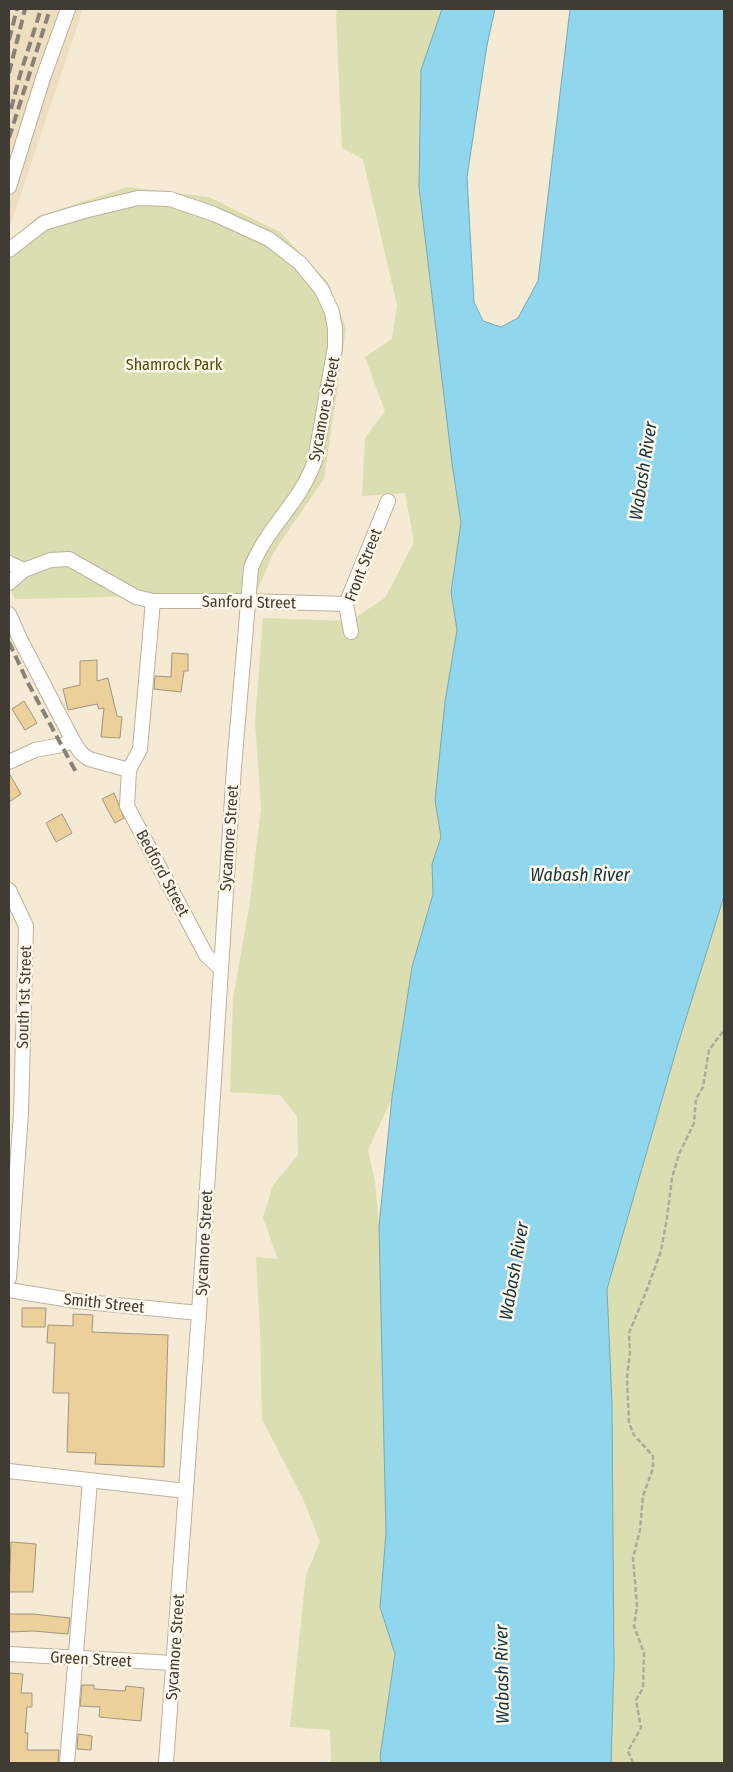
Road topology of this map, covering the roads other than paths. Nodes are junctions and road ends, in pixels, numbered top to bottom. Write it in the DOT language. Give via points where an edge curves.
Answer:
graph roads {
  1 [pos="68,9"];
  2 [pos="9,188"];
  3 [pos="9,250"];
  4 [pos="388,500"];
  5 [pos="9,563"];
  6 [pos="24,570"];
  7 [pos="9,583"];
  8 [pos="153,601"];
  9 [pos="248,601"];
  10 [pos="346,604"];
  11 [pos="9,614"];
  12 [pos="351,632"];
  13 [pos="73,741"];
  14 [pos="9,762"];
  15 [pos="129,770"];
  16 [pos="9,890"];
  17 [pos="220,968"];
  18 [pos="15,1113"];
  19 [pos="9,1278"];
  20 [pos="9,1290"];
  21 [pos="199,1313"];
  22 [pos="9,1471"];
  23 [pos="90,1481"];
  24 [pos="186,1491"];
  25 [pos="9,1654"];
  26 [pos="76,1658"];
  27 [pos="174,1663"];
  28 [pos="68,1763"];
  29 [pos="166,1763"];
  1 -- 2 [label="street"];
  3 -- 9 [label="street, Sycamore Street" via="44,223 84,210 138,198 170,199 214,214 269,239 300,263 322,290 332,312 335,347 315,460 303,488 256,556 251,568"];
  4 -- 10 [label="street, Front Street"];
  5 -- 6 [label="street"];
  6 -- 7 [label="street"];
  6 -- 8 [label="street, Sanford Street" via="51,560 69,560 136,597"];
  8 -- 9 [label="street, Sanford Street"];
  8 -- 15 [label="street, Bedford Street" via="140,750"];
  9 -- 10 [label="street, Sanford Street"];
  9 -- 17 [label="street, Sycamore Street"];
  10 -- 12 [label="street, Front Street"];
  11 -- 13 [label="street"];
  13 -- 14 [label="street" via="35,750"];
  13 -- 15 [label="street" via="89,759"];
  15 -- 17 [label="street, Bedford Street" via="127,806 206,956"];
  16 -- 18 [label="street, South 1st Street" via="26,926"];
  17 -- 21 [label="street, Sycamore Street"];
  18 -- 19 [label="street, South 1st Street"];
  20 -- 21 [label="street, Smith Street" via="76,1301"];
  21 -- 24 [label="street, Sycamore Street"];
  22 -- 23 [label="street"];
  23 -- 24 [label="street"];
  23 -- 26 [label="street"];
  24 -- 27 [label="street, Sycamore Street"];
  25 -- 26 [label="street, Green Street"];
  26 -- 27 [label="street, Green Street"];
  26 -- 28 [label="street"];
  27 -- 29 [label="street, Sycamore Street"];
}
